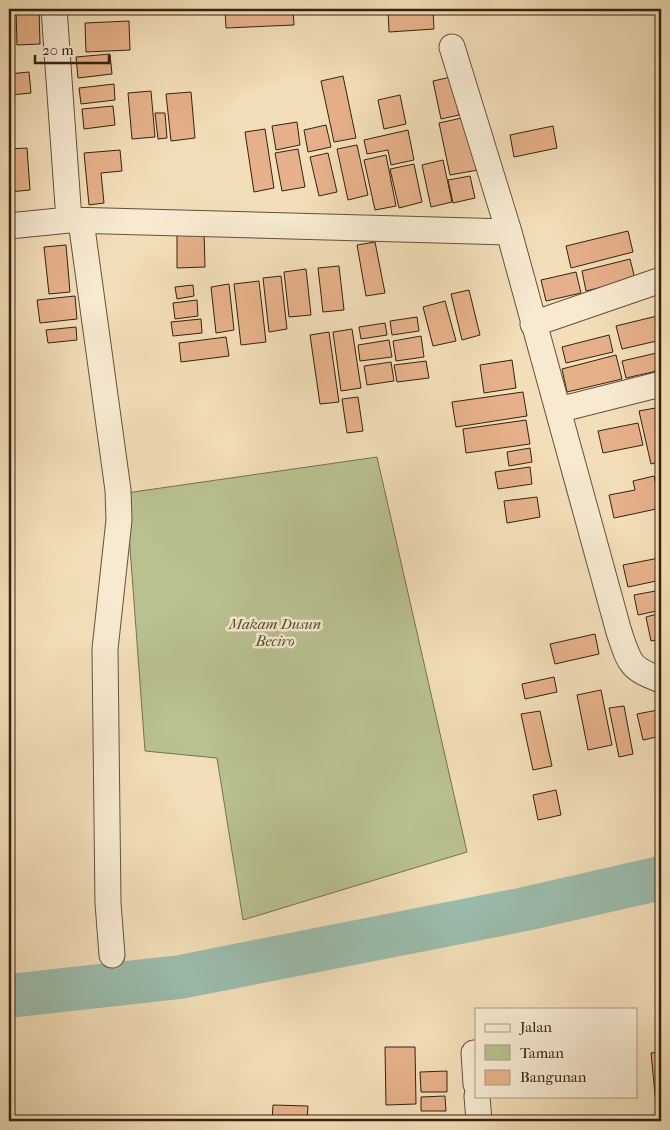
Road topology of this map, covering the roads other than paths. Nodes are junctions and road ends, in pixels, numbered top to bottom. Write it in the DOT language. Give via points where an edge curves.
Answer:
graph roads {
  1 [pos="54,9"];
  2 [pos="452,47"];
  3 [pos="75,221"];
  4 [pos="9,226"];
  5 [pos="509,232"];
  6 [pos="661,280"];
  7 [pos="534,324"];
  8 [pos="661,384"];
  9 [pos="558,410"];
  10 [pos="661,680"];
  11 [pos="112,956"];
  12 [pos="474,1053"];
  13 [pos="475,1068"];
  14 [pos="477,1098"];
  15 [pos="461,1121"];
  16 [pos="479,1121"];
  1 -- 3 [label="street"];
  2 -- 5 [label="street"];
  3 -- 4 [label="street"];
  3 -- 5 [label="street"];
  3 -- 11 [label="street" via="118,490 119,520 105,649 108,903"];
  5 -- 7 [label="street"];
  6 -- 7 [label="street"];
  7 -- 9 [label="street"];
  8 -- 9 [label="street"];
  9 -- 10 [label="street" via="628,658 640,672"];
  12 -- 13 [label="street"];
  14 -- 16 [label="street"];
  15 -- 16 [label="street"];
}
